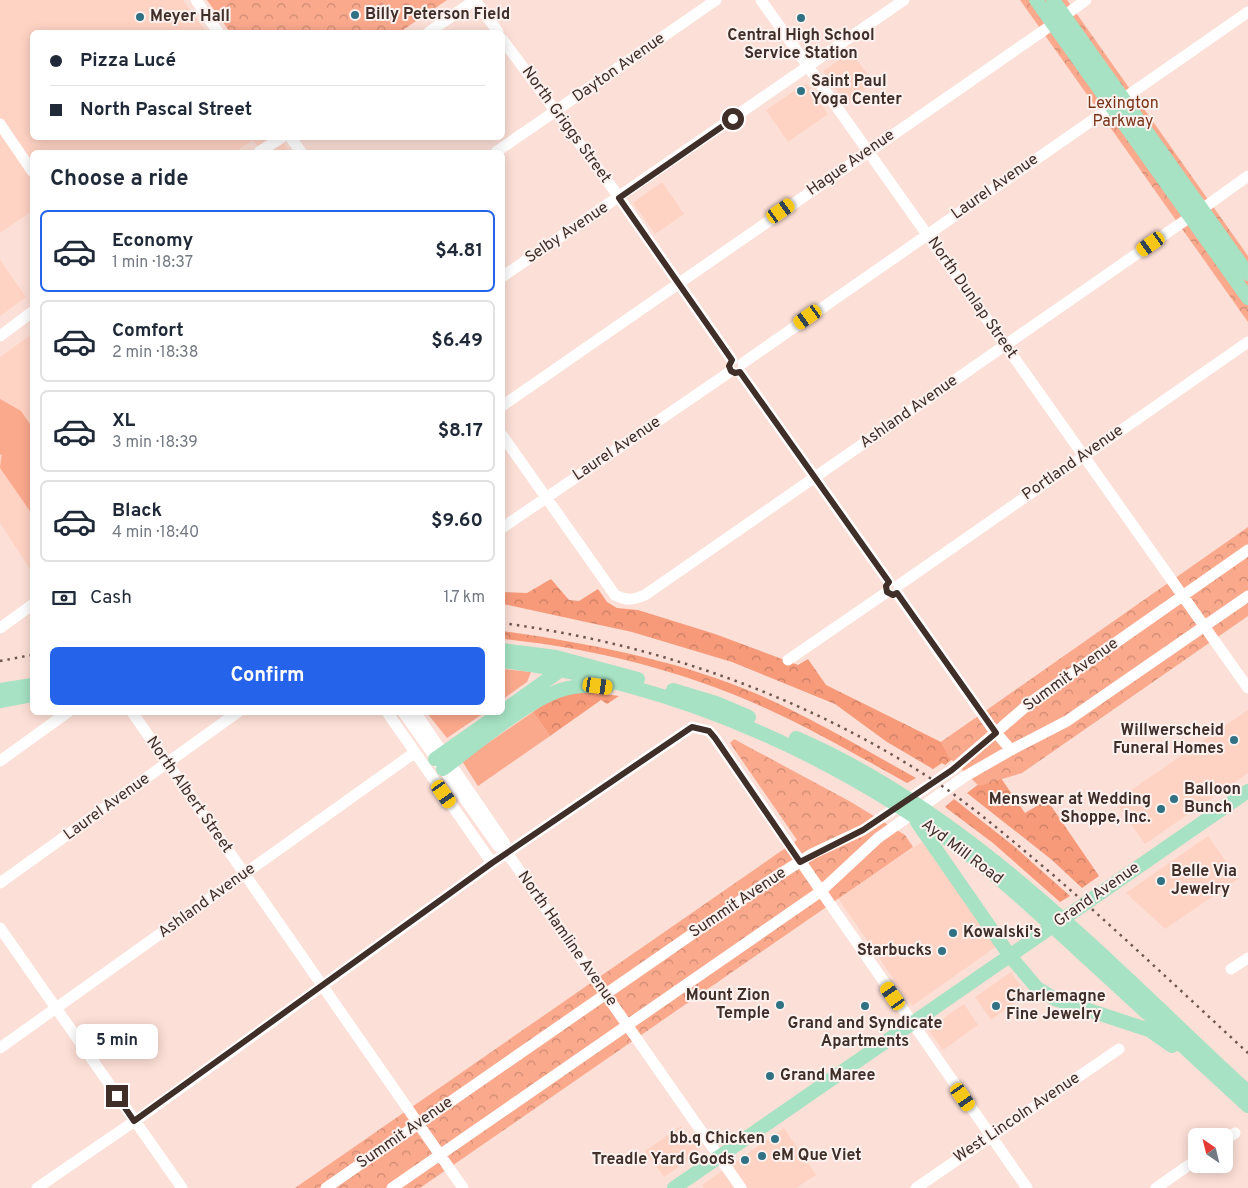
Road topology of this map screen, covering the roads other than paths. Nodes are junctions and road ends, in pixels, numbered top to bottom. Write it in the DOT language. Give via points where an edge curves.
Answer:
graph roads {
  1 [pos="196,0"];
  2 [pos="475,0"];
  3 [pos="716,0"];
  4 [pos="761,0"];
  5 [pos="904,0"];
  6 [pos="1036,0"];
  7 [pos="1053,0"];
  8 [pos="1086,0"];
  9 [pos="1248,12"];
  10 [pos="1064,16"];
  11 [pos="1053,24"];
  12 [pos="217,30"];
  13 [pos="432,30"];
  14 [pos="497,30"];
  15 [pos="505,43"];
  16 [pos="808,66"];
  17 [pos="1118,102"];
  18 [pos="557,111"];
  19 [pos="0,124"];
  20 [pos="278,140"];
  21 [pos="293,140"];
  22 [pos="263,150"];
  23 [pos="300,150"];
  24 [pos="499,150"];
  25 [pos="868,151"];
  26 [pos="30,168"];
  27 [pos="1248,176"];
  28 [pos="619,198"];
  29 [pos="1202,209"];
  30 [pos="1190,217"];
  31 [pos="927,235"];
  32 [pos="1248,274"];
  33 [pos="505,275"];
  34 [pos="678,284"];
  35 [pos="1248,298"];
  36 [pos="30,314"];
  37 [pos="0,336"];
  38 [pos="1248,342"];
  39 [pos="1005,345"];
  40 [pos="737,367"];
  41 [pos="505,404"];
  42 [pos="505,439"];
  43 [pos="1083,455"];
  44 [pos="813,478"];
  45 [pos="547,497"];
  46 [pos="505,526"];
  47 [pos="1248,550"];
  48 [pos="893,588"];
  49 [pos="1183,596"];
  50 [pos="1248,596"];
  51 [pos="30,606"];
  52 [pos="1204,626"];
  53 [pos="0,628"];
  54 [pos="505,651"];
  55 [pos="788,660"];
  56 [pos="505,661"];
  57 [pos="568,667"];
  58 [pos="30,685"];
  59 [pos="1248,688"];
  60 [pos="0,690"];
  61 [pos="30,695"];
  62 [pos="672,698"];
  63 [pos="0,701"];
  64 [pos="530,706"];
  65 [pos="505,710"];
  66 [pos="64,715"];
  67 [pos="134,715"];
  68 [pos="234,715"];
  69 [pos="388,715"];
  70 [pos="405,715"];
  71 [pos="417,715"];
  72 [pos="498,715"];
  73 [pos="996,733"];
  74 [pos="1011,750"];
  75 [pos="414,753"];
  76 [pos="0,761"];
  77 [pos="443,761"];
  78 [pos="167,764"];
  79 [pos="1248,791"];
  80 [pos="910,813"];
  81 [pos="507,853"];
  82 [pos="800,862"];
  83 [pos="492,863"];
  84 [pos="244,874"];
  85 [pos="0,884"];
  86 [pos="820,892"];
  87 [pos="0,928"];
  88 [pos="1013,954"];
  89 [pos="1248,958"];
  90 [pos="1232,969"];
  91 [pos="322,986"];
  92 [pos="606,994"];
  93 [pos="57,1010"];
  94 [pos="1156,1014"];
  95 [pos="912,1024"];
  96 [pos="628,1025"];
  97 [pos="0,1048"];
  98 [pos="1119,1049"];
  99 [pos="1211,1072"];
  100 [pos="1248,1092"];
  101 [pos="1248,1106"];
  102 [pos="134,1121"];
  103 [pos="418,1124"];
  104 [pos="991,1136"];
  105 [pos="440,1154"];
  106 [pos="719,1157"];
  107 [pos="1188,1166"];
  108 [pos="37,1188"];
  109 [pos="182,1188"];
  110 [pos="326,1188"];
  111 [pos="392,1188"];
  112 [pos="463,1188"];
  113 [pos="674,1188"];
  114 [pos="740,1188"];
  115 [pos="916,1188"];
  116 [pos="1027,1188"];
  117 [pos="1156,1188"];
  1 -- 12 [label="street"];
  2 -- 13 [label="street"];
  2 -- 14 [label="street"];
  3 -- 18 [label="street, Dayton Avenue"];
  4 -- 16 [label="street, North Dunlap Street"];
  5 -- 16 [label="street, Selby Avenue"];
  6 -- 11 [label="main road"];
  7 -- 10 [label="main road"];
  8 -- 10 [label="street"];
  9 -- 17 [label="street, Laurel Avenue"];
  10 -- 17 [label="main road"];
  11 -- 17 [label="main road"];
  11 -- 25 [label="street, Hague Avenue"];
  15 -- 18 [label="street, North Griggs Street"];
  16 -- 25 [label="street, North Dunlap Street"];
  16 -- 28 [label="street, Selby Avenue"];
  17 -- 29 [label="main road"];
  17 -- 30 [label="main road"];
  17 -- 31 [label="street, Laurel Avenue"];
  18 -- 24 [label="street, Dayton Avenue"];
  18 -- 28 [label="street, North Griggs Street"];
  19 -- 26 [label="street"];
  20 -- 22 [label="street"];
  21 -- 23 [label="street"];
  25 -- 31 [label="street, North Dunlap Street"];
  25 -- 34 [label="street, Hague Avenue"];
  27 -- 29 [label="street"];
  28 -- 33 [label="street, Selby Avenue"];
  28 -- 34 [label="street, North Griggs Street"];
  29 -- 32 [label="main road"];
  30 -- 35 [label="main road"];
  30 -- 39 [label="street, Ashland Avenue"];
  31 -- 39 [label="street, North Dunlap Street"];
  31 -- 40 [label="street, Laurel Avenue"];
  34 -- 40 [label="street, North Griggs Street"];
  34 -- 41 [label="street, Hague Avenue"];
  36 -- 37 [label="street"];
  38 -- 43 [label="street, Portland Avenue"];
  39 -- 43 [label="street, North Dunlap Street"];
  39 -- 44 [label="street, Ashland Avenue"];
  40 -- 44 [label="street, North Griggs Street"];
  40 -- 45 [label="street, Laurel Avenue"];
  42 -- 45 [label="street"];
  43 -- 48 [label="street, Portland Avenue"];
  43 -- 49 [label="street, North Dunlap Street"];
  44 -- 45 [label="street, Ashland Avenue" via="634,600 624,600 615,595"];
  44 -- 48 [label="street, North Griggs Street"];
  45 -- 46 [label="street, Laurel Avenue"];
  47 -- 49 [label="street, Summit Avenue"];
  48 -- 55 [label="street, Portland Avenue"];
  48 -- 73 [label="street, North Griggs Street"];
  49 -- 52 [label="street, North Dunlap Street"];
  49 -- 73 [label="street, Summit Avenue" via="1031,702"];
  50 -- 52 [label="street, Summit Avenue"];
  51 -- 53 [label="street"];
  52 -- 59 [label="street, North Dunlap Street"];
  52 -- 74 [label="street, Summit Avenue" via="1067,721"];
  54 -- 57 [label="main road, Ayd Mill Road"];
  56 -- 57 [label="main road, Ayd Mill Road"];
  57 -- 62 [label="main road, Ayd Mill Road"];
  57 -- 64 [label="main road" via="563,680"];
  57 -- 65 [label="main road"];
  57 -- 94 [label="main road, Ayd Mill Road" via="609,669 716,703 816,746 892,787 986,853"];
  58 -- 60 [label="main road"];
  61 -- 63 [label="main road"];
  62 -- 64 [label="main road" via="584,686 561,690"];
  62 -- 80 [label="main road, Ayd Mill Road" via="800,749"];
  64 -- 77 [label="main road"];
  66 -- 76 [label="street"];
  67 -- 78 [label="street, North Albert Street"];
  68 -- 78 [label="street, Laurel Avenue"];
  69 -- 75 [label="street"];
  70 -- 77 [label="street, North Hamline Avenue"];
  71 -- 77 [label="street, North Hamline Avenue"];
  72 -- 77 [label="main road"];
  73 -- 74 [label="street, North Griggs Street"];
  73 -- 82 [label="street, Summit Avenue" via="952,770 863,830"];
  74 -- 86 [label="street, Summit Avenue" via="964,777 878,838"];
  75 -- 83 [label="street"];
  75 -- 84 [label="street, Ashland Avenue"];
  77 -- 81 [label="street, North Hamline Avenue" via="498,846"];
  78 -- 84 [label="street, North Albert Street"];
  78 -- 85 [label="street, Laurel Avenue"];
  79 -- 88 [label="main road, Grand Avenue"];
  80 -- 88 [label="main road"];
  80 -- 94 [label="main road, Ayd Mill Road" via="979,862"];
  81 -- 82 [label="street" via="692,727 709,731 715,738"];
  81 -- 83 [label="street"];
  81 -- 92 [label="street, North Hamline Avenue"];
  82 -- 86 [label="street"];
  82 -- 92 [label="street, Summit Avenue"];
  83 -- 91 [label="street"];
  84 -- 91 [label="street, North Albert Street"];
  84 -- 93 [label="street, Ashland Avenue"];
  86 -- 95 [label="street"];
  86 -- 96 [label="street, Summit Avenue"];
  87 -- 93 [label="street"];
  88 -- 94 [label="main road" via="1042,982 1057,991 1126,1013"];
  88 -- 95 [label="main road, Grand Avenue"];
  88 -- 99 [label="main road" via="1029,981 1044,994 1149,1030"];
  89 -- 90 [label="street"];
  91 -- 102 [label="street"];
  91 -- 103 [label="street, North Albert Street"];
  92 -- 96 [label="street, North Hamline Avenue"];
  92 -- 103 [label="street, Summit Avenue"];
  93 -- 97 [label="street, Ashland Avenue"];
  93 -- 102 [label="street"];
  94 -- 99 [label="main road, Ayd Mill Road"];
  94 -- 100 [label="main road, Ayd Mill Road"];
  95 -- 104 [label="street"];
  95 -- 106 [label="main road, Grand Avenue"];
  96 -- 105 [label="street, Summit Avenue"];
  96 -- 106 [label="street, North Hamline Avenue"];
  98 -- 104 [label="street, West Lincoln Avenue"];
  99 -- 101 [label="main road, Ayd Mill Road"];
  102 -- 108 [label="street"];
  102 -- 109 [label="street"];
  103 -- 105 [label="street, North Albert Street"];
  103 -- 110 [label="street, Summit Avenue"];
  104 -- 115 [label="street, West Lincoln Avenue"];
  104 -- 116 [label="street"];
  105 -- 111 [label="street, Summit Avenue"];
  105 -- 112 [label="street, North Albert Street"];
  106 -- 113 [label="main road, Grand Avenue"];
  106 -- 114 [label="street, North Hamline Avenue"];
  107 -- 117 [label="street"];
}
